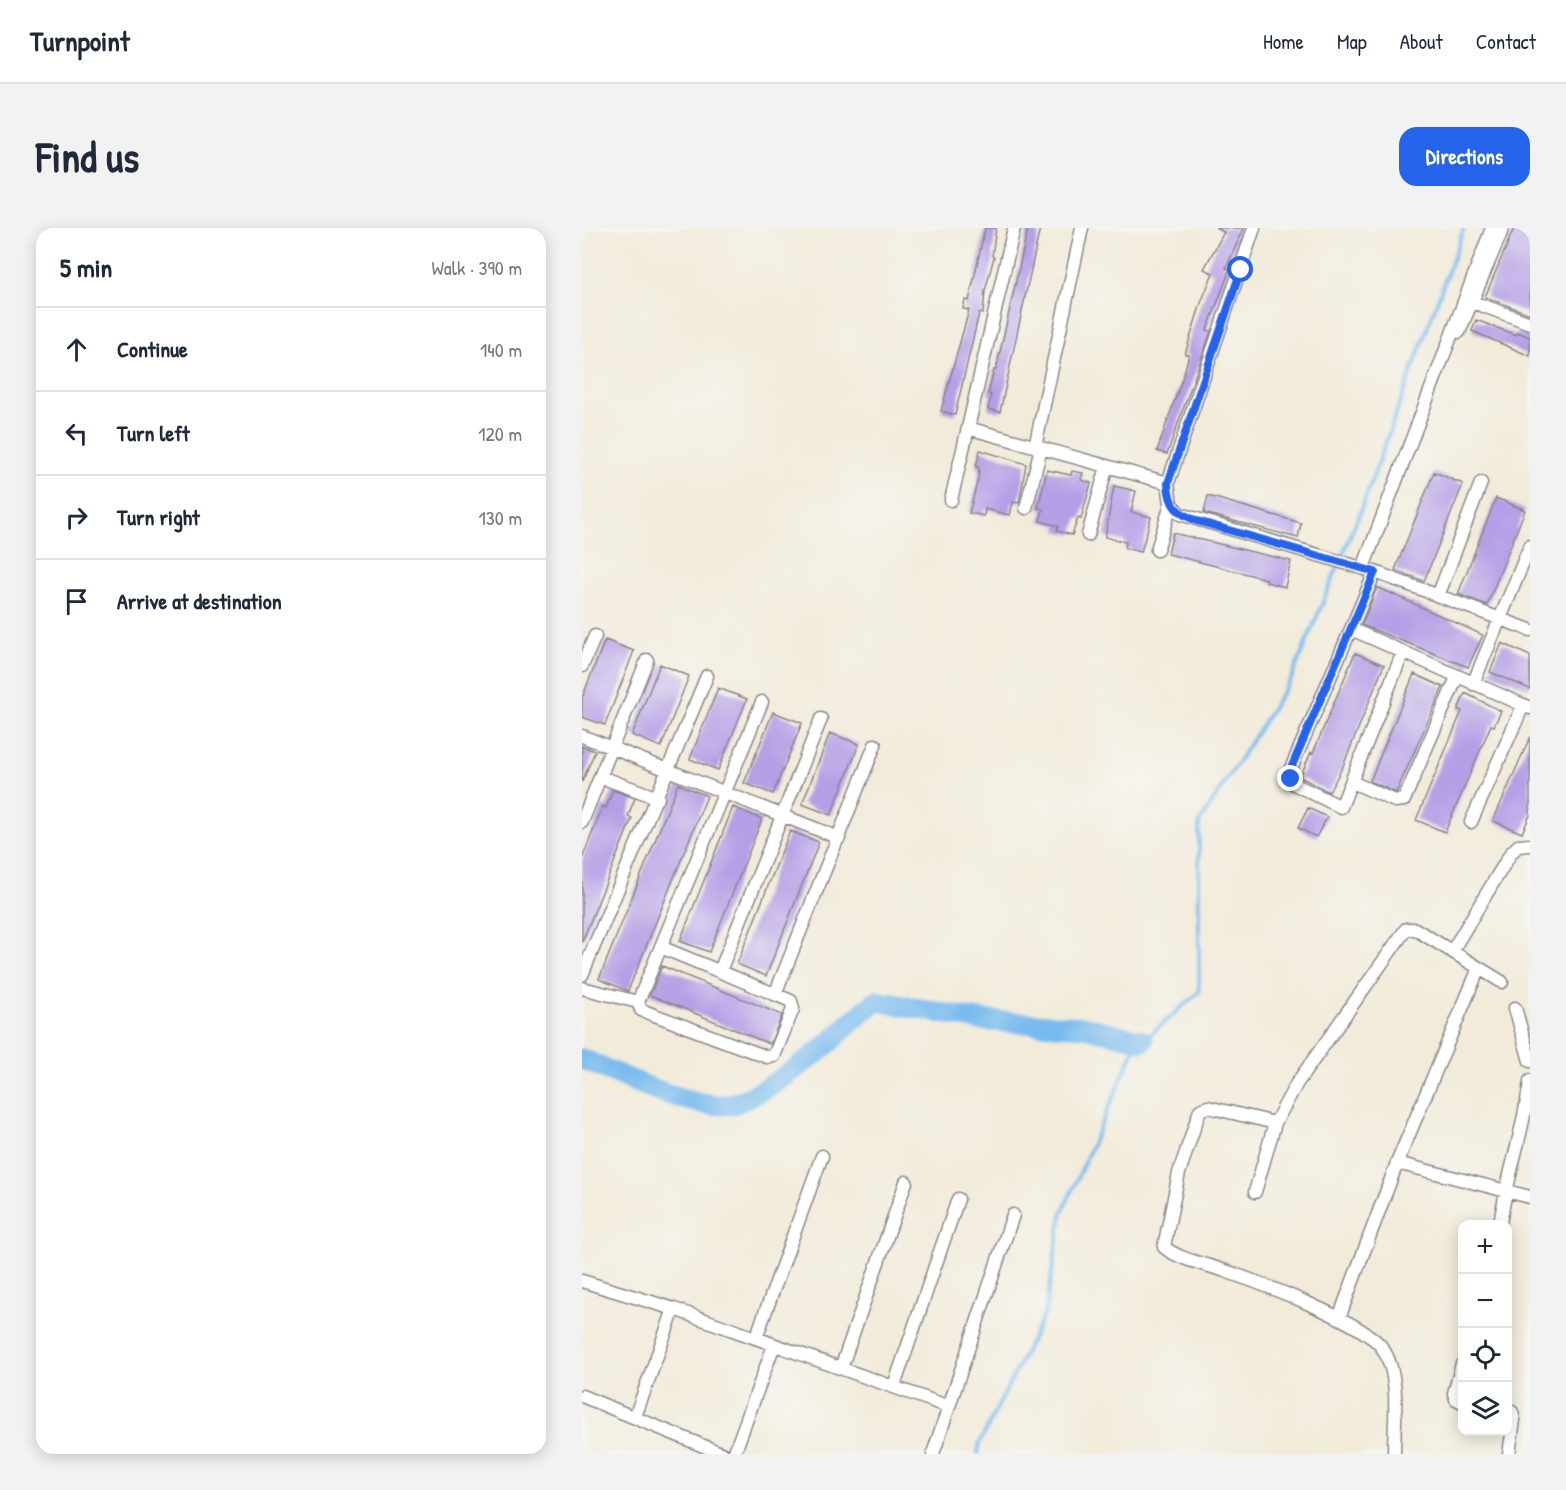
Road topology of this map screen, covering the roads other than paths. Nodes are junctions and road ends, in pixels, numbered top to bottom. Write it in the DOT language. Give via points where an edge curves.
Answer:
graph roads {
  1 [pos="1014,228"];
  2 [pos="1082,228"];
  3 [pos="1254,228"];
  4 [pos="1492,228"];
  5 [pos="1503,228"];
  6 [pos="1473,302"];
  7 [pos="1530,323"];
  8 [pos="1452,346"];
  9 [pos="968,428"];
  10 [pos="1038,447"];
  11 [pos="1107,466"];
  12 [pos="1168,483"];
  13 [pos="1481,483"];
  14 [pos="951,500"];
  15 [pos="1171,504"];
  16 [pos="1026,508"];
  17 [pos="1088,535"];
  18 [pos="1530,546"];
  19 [pos="1157,550"];
  20 [pos="1357,566"];
  21 [pos="1375,572"];
  22 [pos="1438,596"];
  23 [pos="1501,619"];
  24 [pos="1351,629"];
  25 [pos="1530,630"];
  26 [pos="595,636"];
  27 [pos="1403,652"];
  28 [pos="647,660"];
  29 [pos="582,666"];
  30 [pos="707,676"];
  31 [pos="1457,677"];
  32 [pos="1473,684"];
  33 [pos="762,702"];
  34 [pos="1527,707"];
  35 [pos="821,719"];
  36 [pos="582,736"];
  37 [pos="875,745"];
  38 [pos="613,750"];
  39 [pos="669,771"];
  40 [pos="601,777"];
  41 [pos="1352,782"];
  42 [pos="722,793"];
  43 [pos="658,798"];
  44 [pos="782,817"];
  45 [pos="582,822"];
  46 [pos="1471,822"];
  47 [pos="838,838"];
  48 [pos="1530,845"];
  49 [pos="663,948"];
  50 [pos="1452,951"];
  51 [pos="1479,968"];
  52 [pos="720,971"];
  53 [pos="582,975"];
  54 [pos="1502,982"];
  55 [pos="582,988"];
  56 [pos="776,992"];
  57 [pos="638,1002"];
  58 [pos="1515,1008"];
  59 [pos="1530,1061"];
  60 [pos="1530,1081"];
  61 [pos="1275,1123"];
  62 [pos="822,1156"];
  63 [pos="1397,1163"];
  64 [pos="906,1182"];
  65 [pos="1504,1191"];
  66 [pos="1256,1192"];
  67 [pos="1530,1197"];
  68 [pos="958,1199"];
  69 [pos="1013,1215"];
  70 [pos="1500,1220"];
  71 [pos="582,1281"];
  72 [pos="674,1309"];
  73 [pos="1339,1318"];
  74 [pos="756,1338"];
  75 [pos="774,1345"];
  76 [pos="842,1368"];
  77 [pos="1458,1378"];
  78 [pos="894,1386"];
  79 [pos="1458,1400"];
  80 [pos="583,1402"];
  81 [pos="947,1406"];
  82 [pos="1512,1412"];
  83 [pos="635,1417"];
  84 [pos="1512,1434"];
  85 [pos="1512,1436"];
  86 [pos="723,1454"];
  87 [pos="734,1454"];
  88 [pos="933,1454"];
  89 [pos="1394,1454"];
  90 [pos="1509,1454"];
  1 -- 9 [label="street"];
  2 -- 10 [label="street"];
  3 -- 12 [label="street"];
  4 -- 20 [label="street"];
  5 -- 6 [label="street"];
  6 -- 7 [label="street"];
  6 -- 8 [label="street"];
  9 -- 10 [label="street"];
  9 -- 14 [label="street"];
  10 -- 11 [label="street"];
  10 -- 16 [label="street"];
  11 -- 12 [label="street"];
  11 -- 17 [label="street"];
  12 -- 15 [label="street"];
  13 -- 22 [label="street"];
  15 -- 19 [label="street"];
  15 -- 20 [label="street" via="1180,514 1197,521"];
  18 -- 23 [label="street"];
  20 -- 21 [label="street"];
  21 -- 22 [label="street"];
  21 -- 24 [label="street"];
  22 -- 23 [label="street"];
  23 -- 25 [label="street"];
  23 -- 32 [label="street"];
  24 -- 27 [label="street"];
  24 -- 41 [label="street" via="1289,773 1294,784 1341,807"];
  26 -- 29 [label="street"];
  27 -- 31 [label="street"];
  27 -- 41 [label="street"];
  28 -- 38 [label="street"];
  30 -- 39 [label="street"];
  31 -- 32 [label="street"];
  31 -- 41 [label="street" via="1404,800 1395,801"];
  32 -- 34 [label="street"];
  33 -- 42 [label="street"];
  34 -- 46 [label="street"];
  35 -- 44 [label="street"];
  36 -- 38 [label="street"];
  37 -- 47 [label="street"];
  38 -- 39 [label="street"];
  38 -- 40 [label="street"];
  39 -- 42 [label="street"];
  39 -- 43 [label="street"];
  40 -- 43 [label="street"];
  40 -- 45 [label="street"];
  42 -- 44 [label="street"];
  42 -- 49 [label="street"];
  43 -- 53 [label="street"];
  44 -- 47 [label="street"];
  44 -- 52 [label="street"];
  47 -- 56 [label="street"];
  48 -- 50 [label="street" via="1518,846 1511,853"];
  49 -- 52 [label="street"];
  49 -- 57 [label="street"];
  50 -- 51 [label="street"];
  50 -- 61 [label="street" via="1415,929 1406,929 1297,1083"];
  51 -- 54 [label="street"];
  51 -- 63 [label="street"];
  52 -- 56 [label="street"];
  55 -- 57 [label="street"];
  56 -- 57 [label="street" via="791,1001 793,1009 775,1054 770,1057 641,1010"];
  58 -- 59 [label="street"];
  60 -- 65 [label="street" via="1527,1108"];
  61 -- 66 [label="street"];
  61 -- 73 [label="street" via="1208,1107 1200,1110 1179,1173 1164,1247"];
  62 -- 74 [label="street"];
  63 -- 65 [label="street"];
  63 -- 73 [label="street"];
  64 -- 76 [label="street"];
  65 -- 67 [label="street"];
  65 -- 70 [label="street"];
  68 -- 78 [label="street"];
  69 -- 81 [label="street"];
  71 -- 72 [label="street"];
  72 -- 74 [label="street"];
  72 -- 83 [label="street"];
  73 -- 89 [label="street" via="1383,1349 1393,1389"];
  74 -- 75 [label="street"];
  75 -- 76 [label="street"];
  75 -- 87 [label="street"];
  76 -- 78 [label="street"];
  77 -- 79 [label="street" via="1454,1393"];
  78 -- 81 [label="street"];
  80 -- 83 [label="street"];
  81 -- 88 [label="street"];
  82 -- 84 [label="street"];
  83 -- 86 [label="street"];
  85 -- 90 [label="street"];
}
